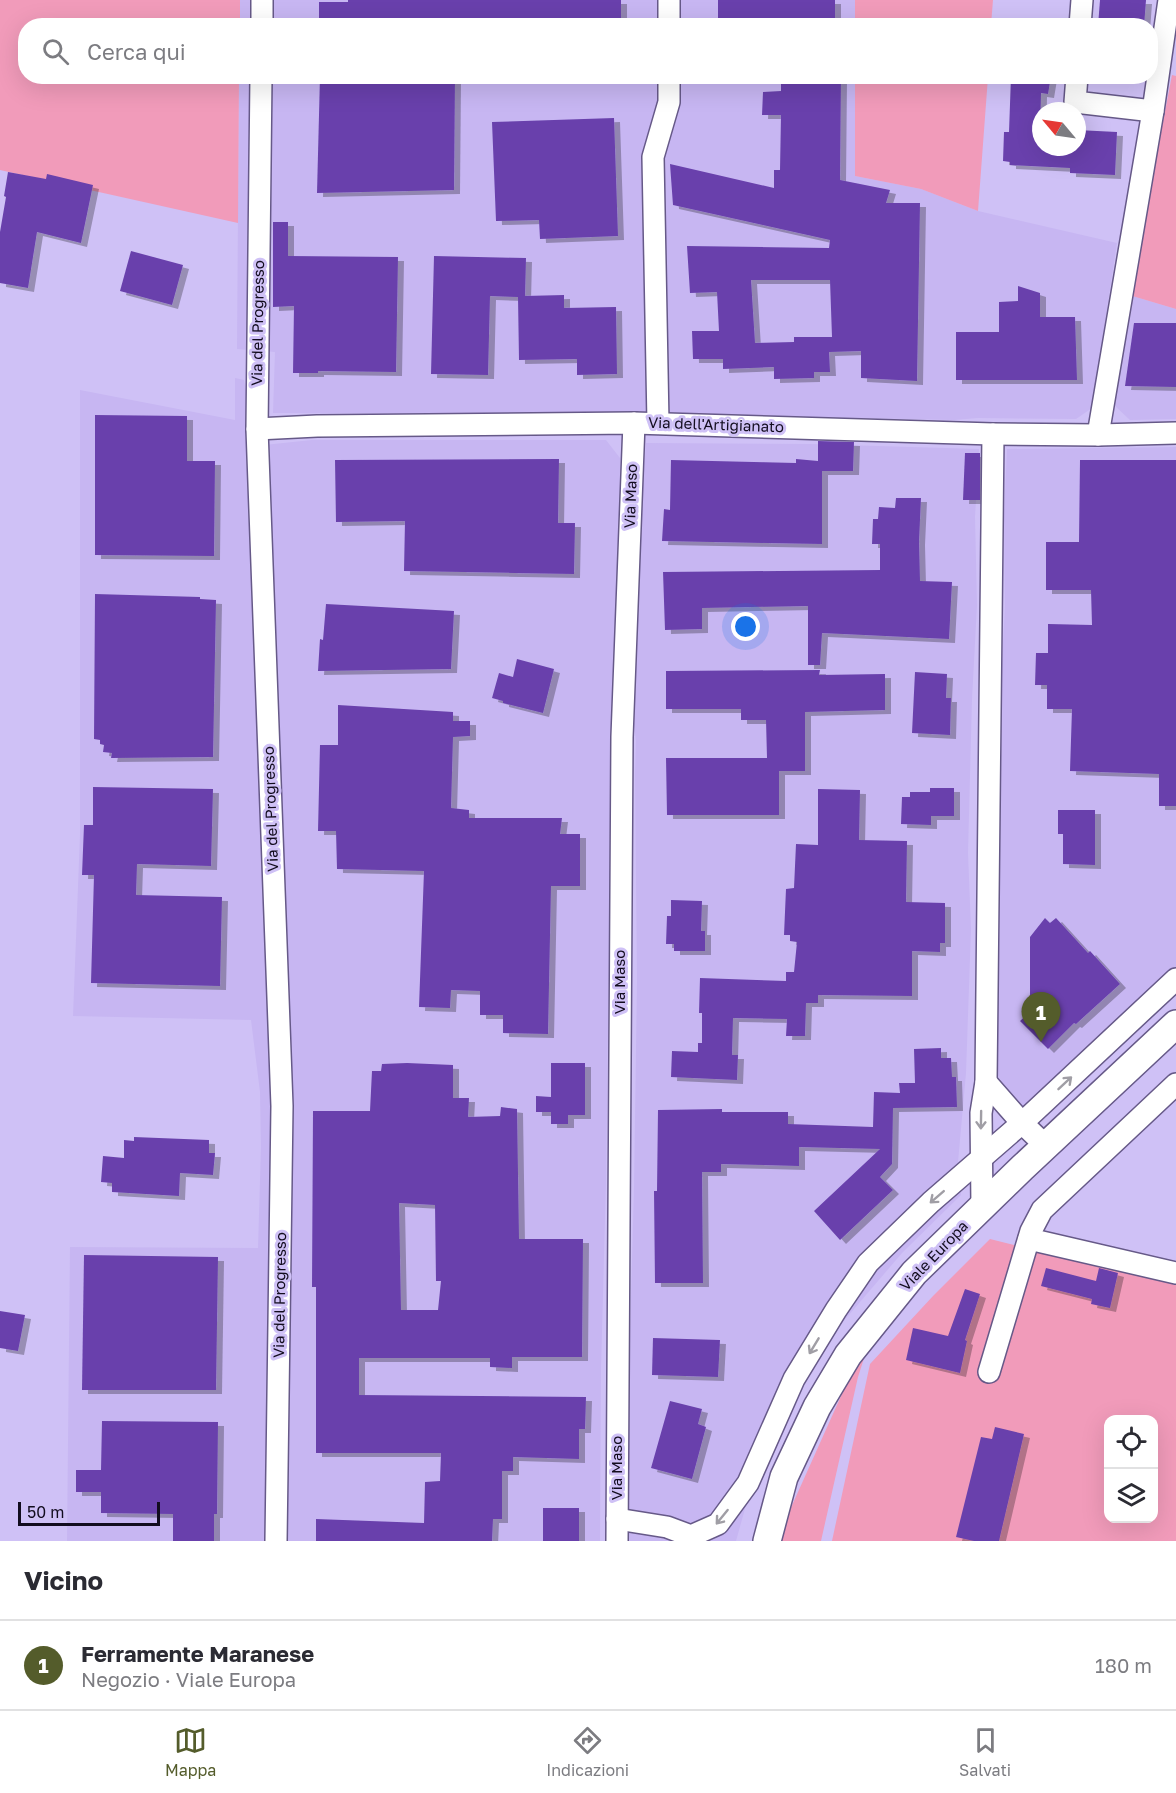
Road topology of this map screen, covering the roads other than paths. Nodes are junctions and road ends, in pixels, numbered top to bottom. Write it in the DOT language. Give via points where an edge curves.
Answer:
graph roads {
  1 [pos="262,0"];
  2 [pos="669,0"];
  3 [pos="1082,0"];
  4 [pos="1169,0"];
  5 [pos="262,18"];
  6 [pos="669,18"];
  7 [pos="1081,18"];
  8 [pos="1158,76"];
  9 [pos="261,84"];
  10 [pos="669,84"];
  11 [pos="1076,84"];
  12 [pos="1157,84"];
  13 [pos="1153,111"];
  14 [pos="634,423"];
  15 [pos="658,423"];
  16 [pos="257,429"];
  17 [pos="1176,432"];
  18 [pos="993,434"];
  19 [pos="1098,435"];
  20 [pos="1176,979"];
  21 [pos="1176,1024"];
  22 [pos="986,1082"];
  23 [pos="1176,1084"];
  24 [pos="1022,1123"];
  25 [pos="1046,1146"];
  26 [pos="982,1159"];
  27 [pos="982,1207"];
  28 [pos="1029,1239"];
  29 [pos="1176,1273"];
  30 [pos="989,1372"];
  31 [pos="617,1519"];
  32 [pos="276,1541"];
  33 [pos="617,1541"];
  34 [pos="767,1541"];
  1 -- 5 [label="street"];
  2 -- 6 [label="street"];
  3 -- 7 [label="street"];
  4 -- 8 [label="street"];
  9 -- 16 [label="street, Via del Progresso"];
  10 -- 15 [label="street" via="669,102 652,157"];
  11 -- 13 [label="street" via="1075,102"];
  12 -- 13 [label="street"];
  13 -- 19 [label="street"];
  14 -- 15 [label="street, Via dell'Artigianato"];
  14 -- 16 [label="street, Via dell'Artigianato"];
  14 -- 31 [label="street, Via Maso" via="622,737"];
  15 -- 18 [label="street, Via dell'Artigianato"];
  16 -- 32 [label="street, Via del Progresso" via="282,1106"];
  17 -- 19 [label="street, Via dell'Artigianato"];
  18 -- 19 [label="street, Via dell'Artigianato"];
  18 -- 22 [label="street"];
  24 -- 20 [label="street, one-way"];
  21 -- 25 [label="main road, Viale Europa"];
  22 -- 24 [label="street"];
  22 -- 26 [label="street, one-way" via="981,1113"];
  23 -- 28 [label="street" via="1042,1210"];
  24 -- 25 [label="street"];
  24 -- 26 [label="street"];
  25 -- 27 [label="main road, Viale Europa"];
  26 -- 27 [label="street"];
  26 -- 31 [label="street, one-way" via="868,1263 794,1379 748,1483 718,1524 691,1536 667,1527"];
  27 -- 34 [label="main road, Viale Europa" via="914,1272 848,1355 817,1407 784,1477"];
  28 -- 29 [label="street"];
  28 -- 30 [label="street"];
  31 -- 33 [label="street, Via Maso"];
}
